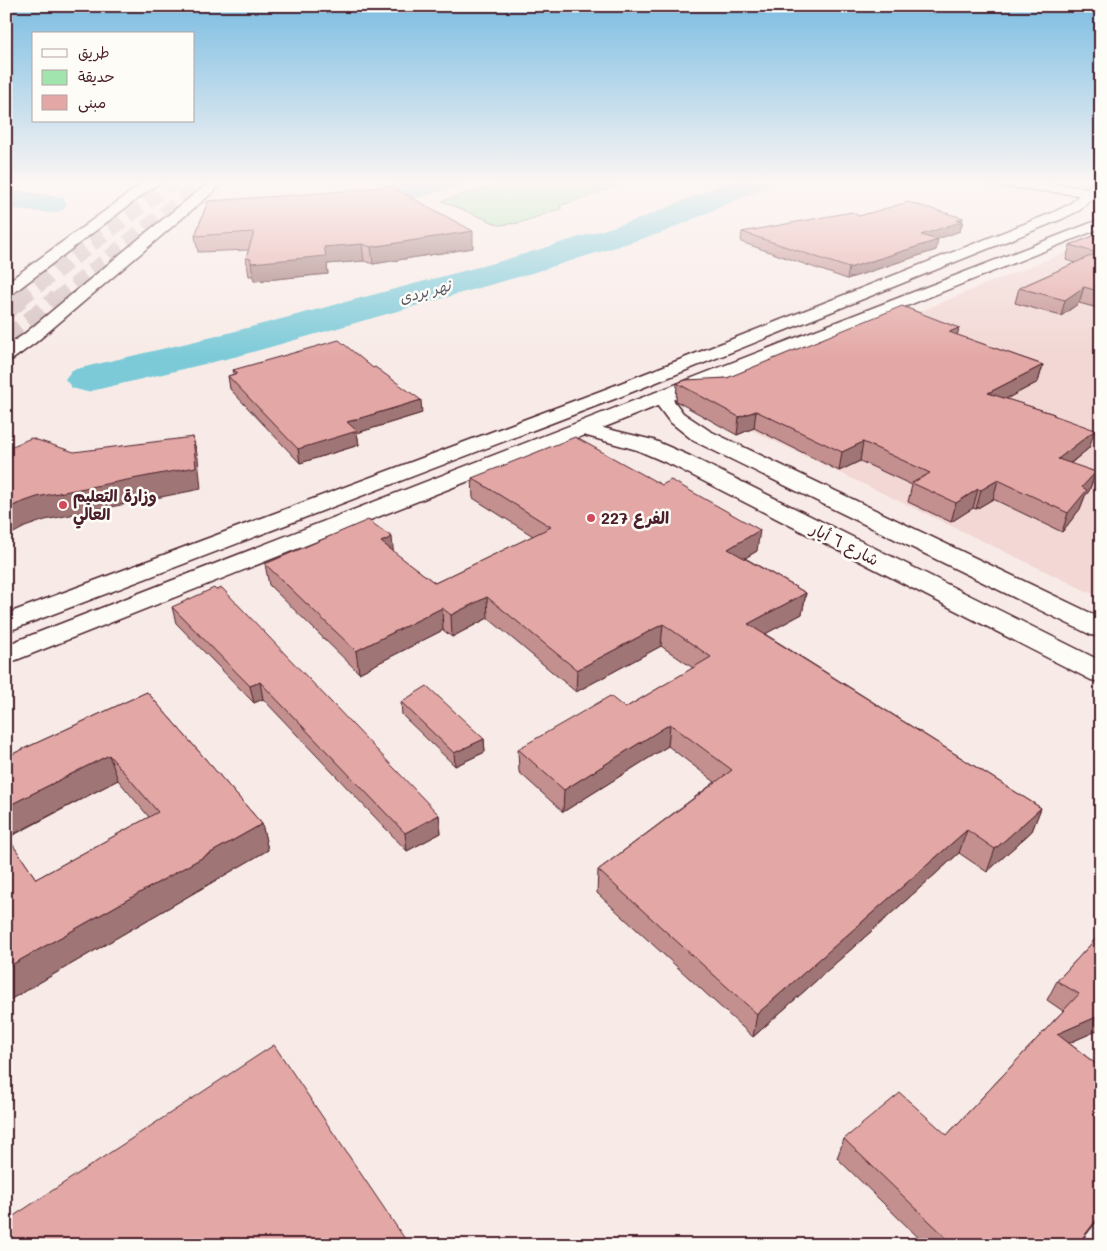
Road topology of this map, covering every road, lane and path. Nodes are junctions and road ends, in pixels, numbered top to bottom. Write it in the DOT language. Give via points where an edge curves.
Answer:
graph roads {
  1 [pos="76,239"];
  2 [pos="147,239"];
  3 [pos="999,239"];
  4 [pos="1060,239"];
  5 [pos="6,291"];
  6 [pos="6,355"];
  7 [pos="661,398"];
  8 [pos="583,429"];
  9 [pos="861,514"];
  10 [pos="827,535"];
  11 [pos="6,624"];
  12 [pos="1101,629"];
  13 [pos="6,655"];
  14 [pos="1101,673"];
  1 -- 5 [label="main road"];
  2 -- 6 [label="main road"];
  3 -- 11 [label="main road" via="667,372"];
  4 -- 7 [label="main road"];
  7 -- 8 [label="main road"];
  7 -- 9 [label="main road, شارع ٦ أيار" via="676,417 702,436"];
  8 -- 10 [label="main road, شارع ٦ أيار" via="625,438 664,452"];
  8 -- 13 [label="main road"];
  9 -- 10 [label="main road"];
  9 -- 12 [label="main road, شارع ٦ أيار"];
  10 -- 14 [label="main road, شارع ٦ أيار"];
}
